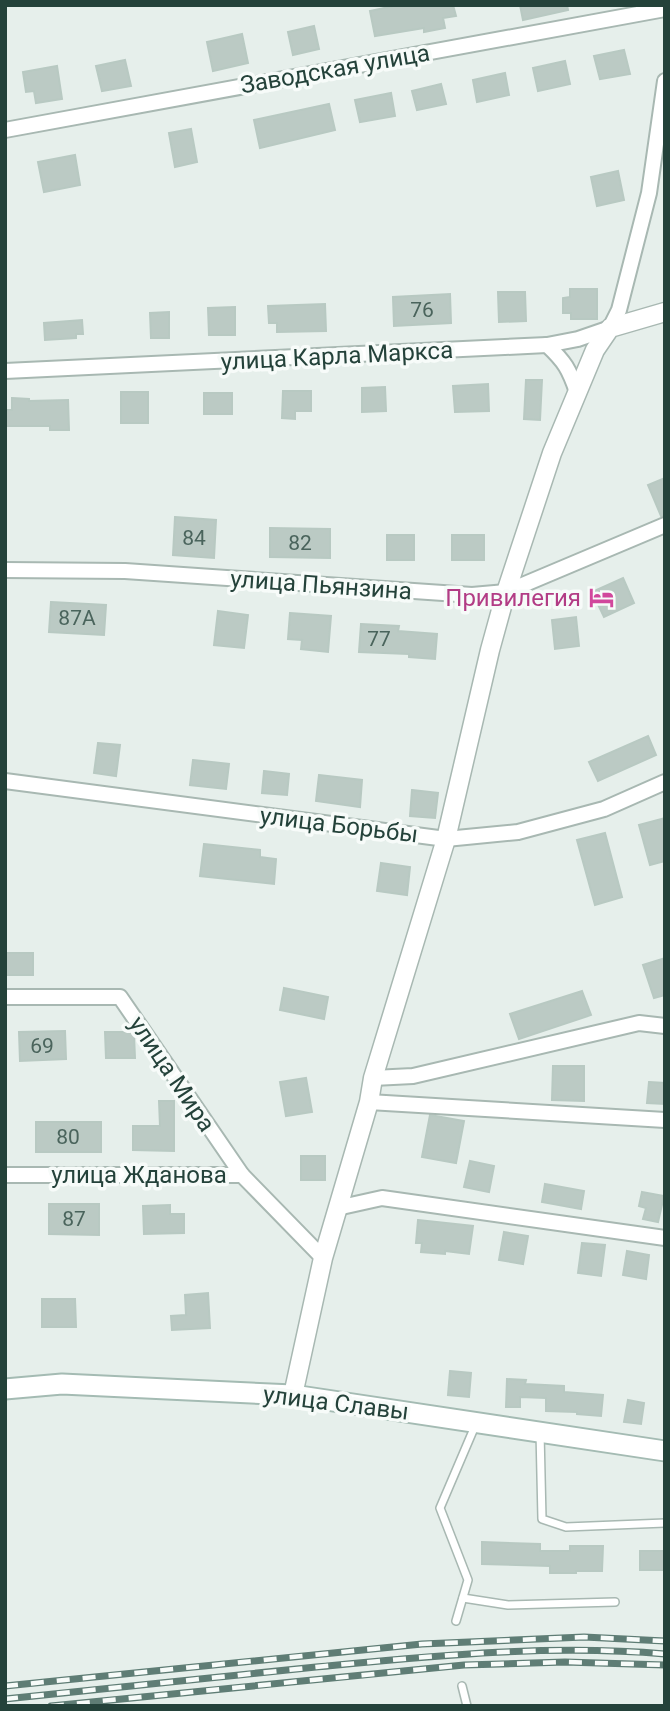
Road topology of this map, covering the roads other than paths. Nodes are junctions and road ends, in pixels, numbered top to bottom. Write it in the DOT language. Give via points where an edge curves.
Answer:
graph roads {
  1 [pos="665,9"];
  2 [pos="665,81"];
  3 [pos="5,130"];
  4 [pos="665,188"];
  5 [pos="649,193"];
  6 [pos="665,312"];
  7 [pos="610,328"];
  8 [pos="547,345"];
  9 [pos="5,371"];
  10 [pos="577,392"];
  11 [pos="665,525"];
  12 [pos="5,570"];
  13 [pos="506,592"];
  14 [pos="5,781"];
  15 [pos="665,782"];
  16 [pos="446,839"];
  17 [pos="5,997"];
  18 [pos="665,1026"];
  19 [pos="373,1078"];
  20 [pos="369,1102"];
  21 [pos="665,1120"];
  22 [pos="5,1175"];
  23 [pos="242,1175"];
  24 [pos="337,1208"];
  25 [pos="665,1238"];
  26 [pos="323,1258"];
  27 [pos="5,1389"];
  28 [pos="293,1395"];
  29 [pos="477,1422"];
  30 [pos="540,1432"];
  31 [pos="665,1451"];
  32 [pos="665,1523"];
  33 [pos="463,1598"];
  34 [pos="615,1602"];
  35 [pos="456,1621"];
  36 [pos="462,1686"];
  37 [pos="467,1706"];
  1 -- 3 [label="street, Заводская улица"];
  2 -- 5 [label="street"];
  4 -- 5 [label="street"];
  5 -- 7 [label="street" via="619,310"];
  6 -- 7 [label="street, улица Карла Маркса"];
  7 -- 8 [label="street, улица Карла Маркса"];
  7 -- 10 [label="street"];
  8 -- 9 [label="street, улица Карла Маркса"];
  8 -- 10 [label="street" via="570,371"];
  10 -- 13 [label="street"];
  11 -- 13 [label="street, улица Пьянзина"];
  12 -- 13 [label="street, улица Пьянзина" via="125,571 472,596"];
  13 -- 16 [label="street"];
  14 -- 16 [label="street, улица Борьбы"];
  15 -- 16 [label="street, улица Борьбы" via="604,809 518,832"];
  16 -- 19 [label="street"];
  17 -- 23 [label="street, улица Мира" via="120,997"];
  18 -- 19 [label="street" via="639,1023 414,1076"];
  19 -- 20 [label="street"];
  20 -- 21 [label="street"];
  20 -- 24 [label="street"];
  22 -- 23 [label="street, улица Жданова"];
  23 -- 26 [label="street, улица Жданова"];
  24 -- 25 [label="street" via="382,1198"];
  24 -- 26 [label="street"];
  26 -- 28 [label="street"];
  27 -- 28 [label="main road, улица Славы" via="62,1384"];
  28 -- 29 [label="main road, улица Славы"];
  29 -- 30 [label="main road, улица Славы"];
  29 -- 33 [label="lane" via="440,1508 468,1580"];
  30 -- 31 [label="main road, улица Славы"];
  30 -- 32 [label="lane" via="542,1519 566,1527"];
  33 -- 34 [label="lane" via="508,1605"];
  33 -- 35 [label="lane"];
  36 -- 37 [label="lane"];
}
